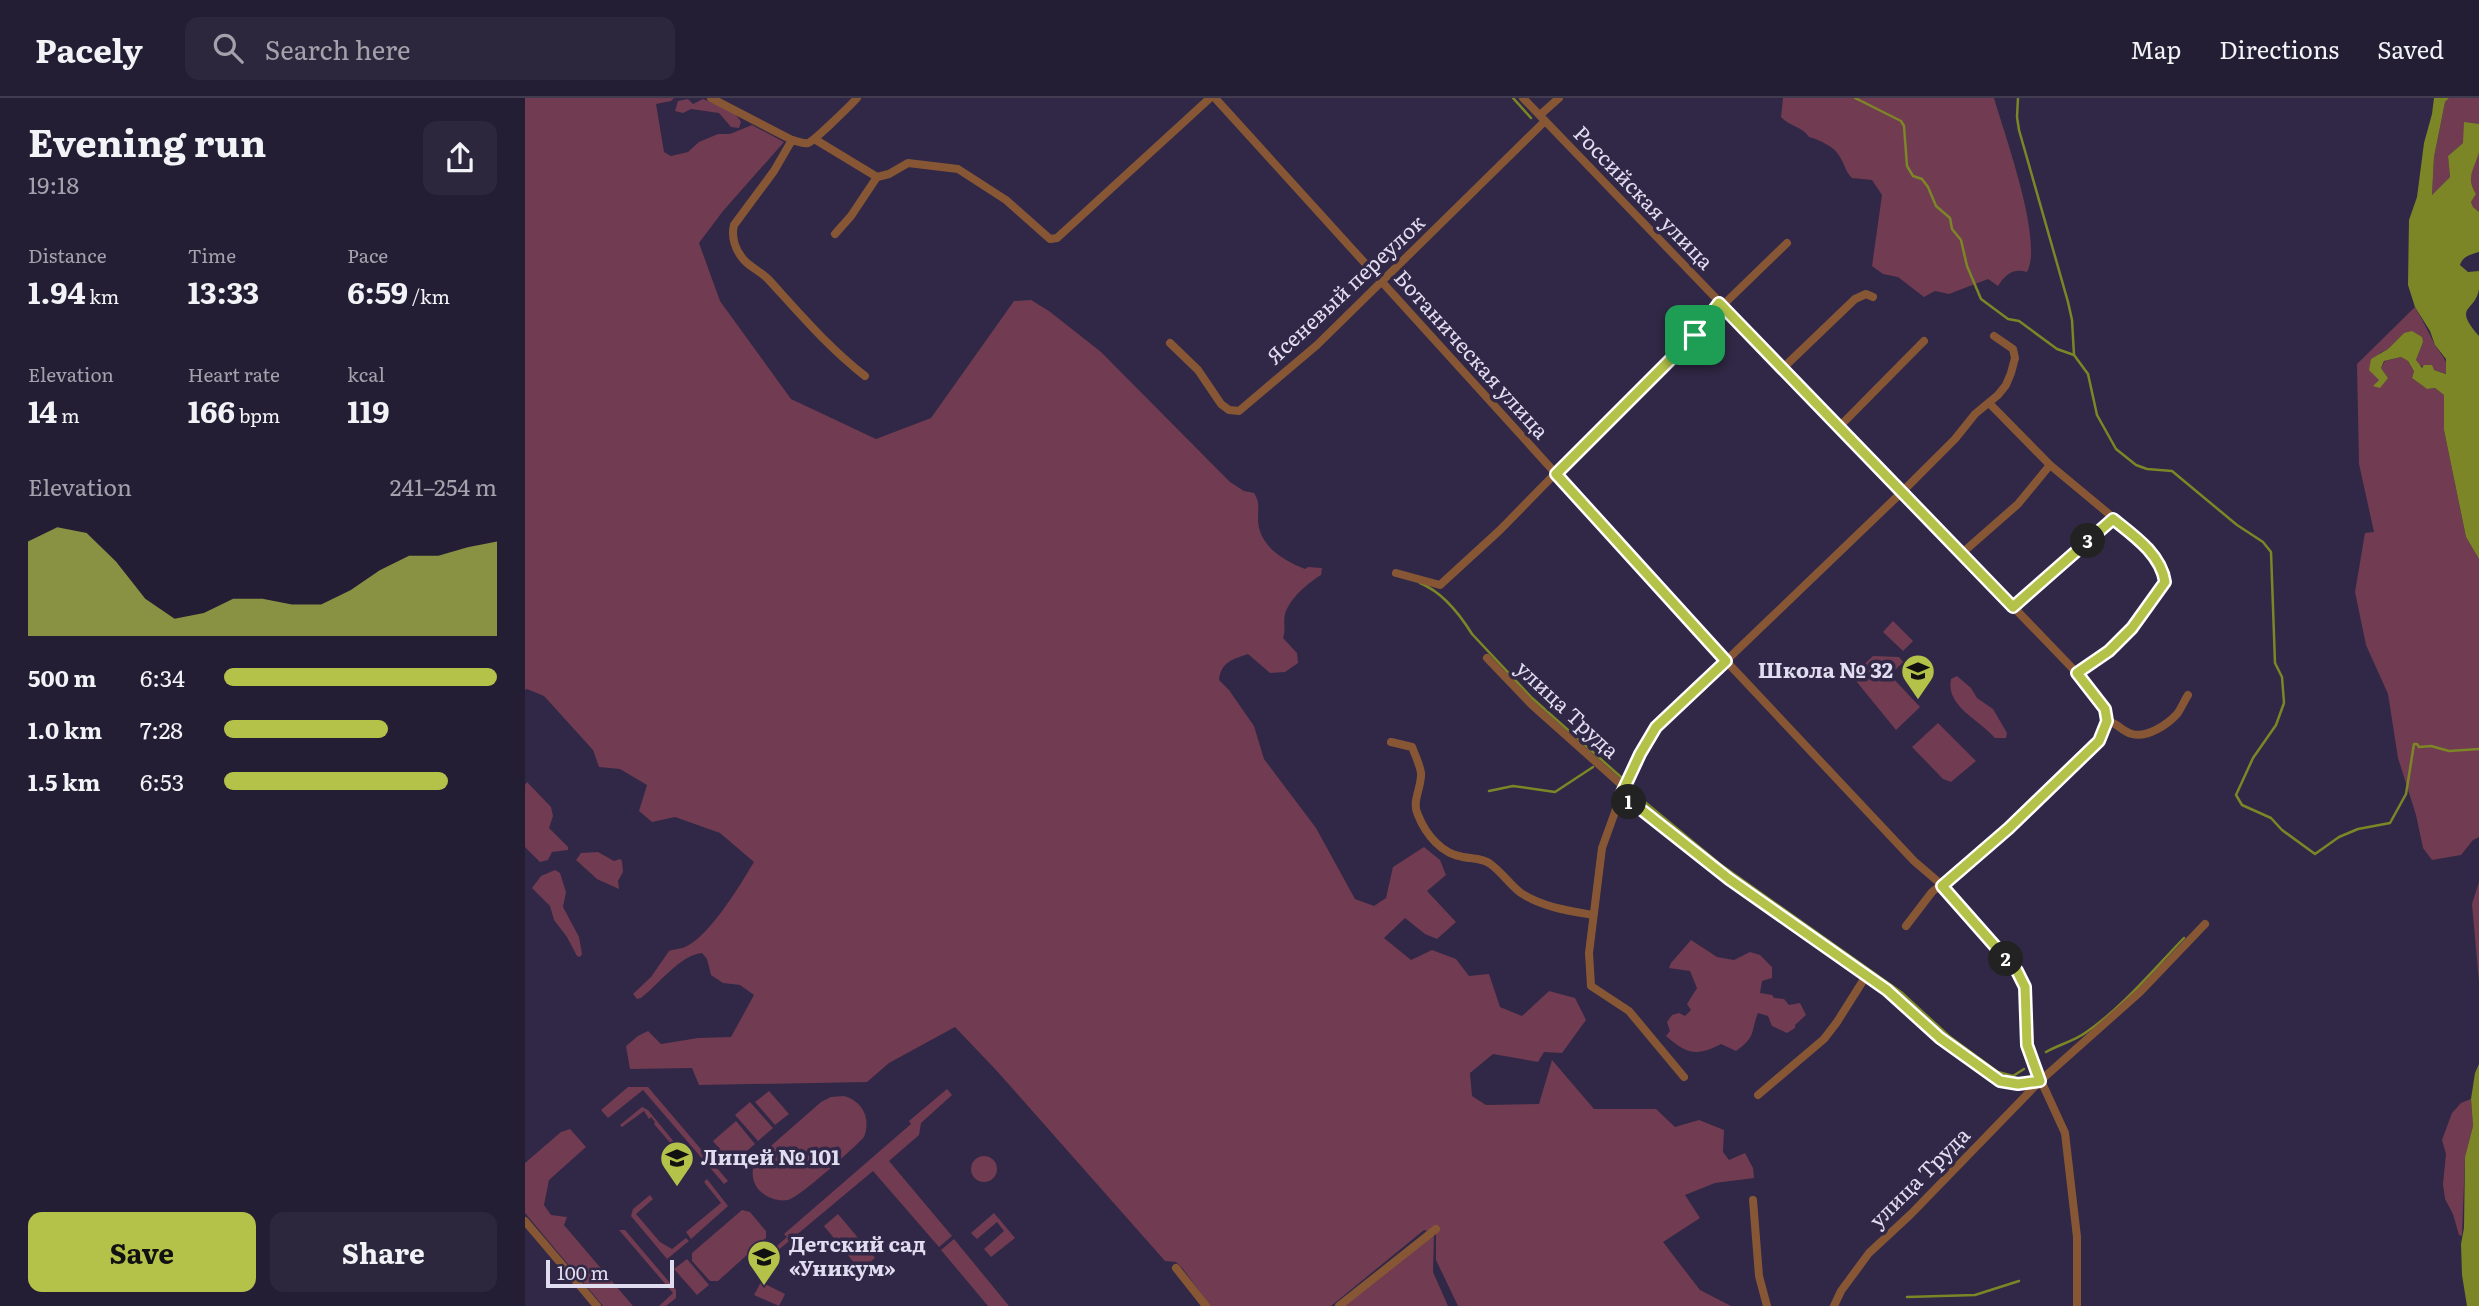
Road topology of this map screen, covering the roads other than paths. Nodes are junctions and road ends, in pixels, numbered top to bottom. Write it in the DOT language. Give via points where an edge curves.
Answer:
graph roads {
  1 [pos="711,98"];
  2 [pos="857,98"];
  3 [pos="1213,98"];
  4 [pos="1523,98"];
  5 [pos="1559,98"];
  6 [pos="1542,118"];
  7 [pos="792,140"];
  8 [pos="816,140"];
  9 [pos="877,177"];
  10 [pos="835,234"];
  11 [pos="1787,243"];
  12 [pos="1382,283"];
  13 [pos="1873,298"];
  14 [pos="1720,304"];
  15 [pos="1994,336"];
  16 [pos="1924,341"];
  17 [pos="1170,343"];
  18 [pos="1782,369"];
  19 [pos="865,376"];
  20 [pos="1989,403"];
  21 [pos="1839,426"];
  22 [pos="2050,465"];
  23 [pos="1556,474"];
  24 [pos="1903,491"];
  25 [pos="2113,519"];
  26 [pos="1961,554"];
  27 [pos="1396,573"];
  28 [pos="2013,607"];
  29 [pos="1487,658"];
  30 [pos="1726,661"];
  31 [pos="2077,673"];
  32 [pos="2189,695"];
  33 [pos="2107,721"];
  34 [pos="1391,742"];
  35 [pos="1624,786"];
  36 [pos="1620,797"];
  37 [pos="1942,886"];
  38 [pos="1593,915"];
  39 [pos="2205,924"];
  40 [pos="1906,926"];
  41 [pos="1866,976"];
  42 [pos="1684,1077"];
  43 [pos="2040,1081"];
  44 [pos="1758,1095"];
  45 [pos="1752,1200"];
  46 [pos="525,1221"];
  47 [pos="1436,1228"];
  48 [pos="1176,1268"];
  49 [pos="597,1306"];
  50 [pos="1206,1306"];
  51 [pos="1339,1306"];
  52 [pos="1767,1306"];
  53 [pos="1834,1306"];
  54 [pos="2077,1306"];
  1 -- 7 [label="street"];
  2 -- 8 [label="street"];
  3 -- 9 [label="street" via="1057,238 1050,239 1006,200 958,169 908,163"];
  3 -- 12 [label="street, Ботаническая улица"];
  4 -- 6 [label="street, Российская улица"];
  5 -- 6 [label="street, Ясеневый переулок"];
  6 -- 12 [label="street, Ясеневый переулок"];
  6 -- 14 [label="street, Российская улица"];
  7 -- 8 [label="street"];
  7 -- 19 [label="street" via="734,225 735,246 744,261 766,277 839,355"];
  8 -- 9 [label="street"];
  9 -- 10 [label="street"];
  11 -- 14 [label="street"];
  12 -- 17 [label="street, Ясеневый переулок" via="1239,411 1221,404 1199,370"];
  12 -- 23 [label="street, Ботаническая улица"];
  13 -- 18 [label="street" via="1866,294 1855,299"];
  14 -- 18 [label="street, Российская улица"];
  14 -- 23 [label="street" via="1695,335"];
  15 -- 20 [label="street" via="2013,349 2015,358 2006,385"];
  16 -- 21 [label="street"];
  18 -- 21 [label="street, Российская улица"];
  20 -- 22 [label="street"];
  20 -- 24 [label="street"];
  21 -- 24 [label="street, Российская улица"];
  22 -- 25 [label="street"];
  22 -- 26 [label="street" via="2018,504"];
  23 -- 27 [label="street" via="1440,584"];
  23 -- 30 [label="street, Ботаническая улица"];
  24 -- 26 [label="street, Российская улица"];
  24 -- 30 [label="street"];
  25 -- 28 [label="street"];
  25 -- 31 [label="street" via="2139,539 2163,569 2165,582 2132,628"];
  26 -- 28 [label="street, Российская улица"];
  28 -- 31 [label="street, Российская улица"];
  29 -- 35 [label="street, улица Труда" via="1532,705"];
  30 -- 35 [label="street" via="1656,727"];
  30 -- 37 [label="street, Ботаническая улица"];
  31 -- 33 [label="street, Российская улица" via="2100,700"];
  32 -- 33 [label="street" via="2179,712 2147,733 2131,734"];
  33 -- 37 [label="street" via="2099,741"];
  34 -- 38 [label="street" via="1412,747 1421,774 1417,814 1437,845 1446,852 1490,864 1531,898"];
  35 -- 36 [label="street"];
  36 -- 38 [label="street" via="1602,848"];
  36 -- 41 [label="street"];
  37 -- 40 [label="street"];
  37 -- 43 [label="street, Ботаническая улица" via="2017,971 2025,987 2027,1045"];
  38 -- 42 [label="street" via="1591,986 1629,1011"];
  39 -- 43 [label="street, улица Труда" via="2140,992"];
  41 -- 43 [label="street" via="2000,1081"];
  41 -- 44 [label="street" via="1823,1039"];
  43 -- 53 [label="street, улица Труда" via="1869,1253"];
  43 -- 54 [label="street" via="2065,1133 2077,1237"];
  45 -- 52 [label="street" via="1759,1276"];
  46 -- 49 [label="street"];
  47 -- 51 [label="street"];
  48 -- 50 [label="street"];
}
